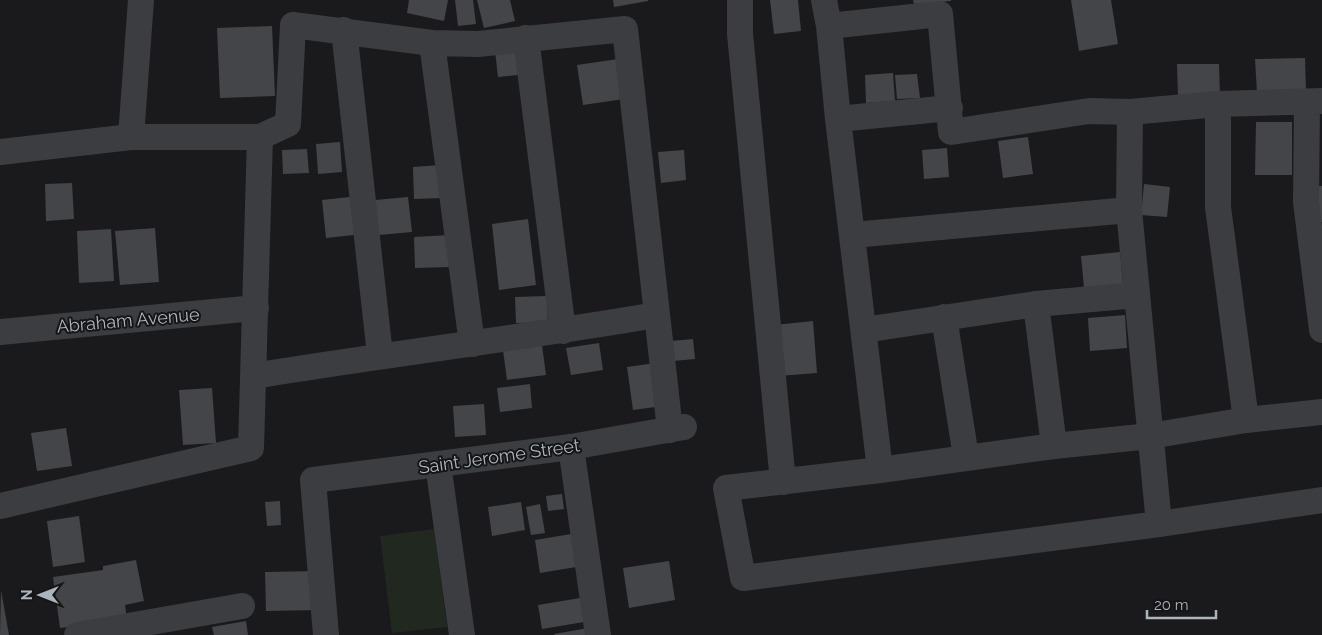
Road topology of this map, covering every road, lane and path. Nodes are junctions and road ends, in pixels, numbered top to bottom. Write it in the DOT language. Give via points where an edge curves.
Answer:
graph roads {
  1 [pos="141,0"];
  2 [pos="740,0"];
  3 [pos="824,0"];
  4 [pos="829,26"];
  5 [pos="344,30"];
  6 [pos="526,38"];
  7 [pos="432,43"];
  8 [pos="1314,101"];
  9 [pos="1218,104"];
  10 [pos="950,108"];
  11 [pos="1130,112"];
  12 [pos="838,119"];
  13 [pos="131,137"];
  14 [pos="260,137"];
  15 [pos="0,152"];
  16 [pos="1129,210"];
  17 [pos="853,235"];
  18 [pos="1137,295"];
  19 [pos="1036,304"];
  20 [pos="256,308"];
  21 [pos="656,315"];
  22 [pos="944,318"];
  23 [pos="1322,324"];
  24 [pos="864,330"];
  25 [pos="563,331"];
  26 [pos="0,332"];
  27 [pos="472,344"];
  28 [pos="380,355"];
  29 [pos="253,376"];
  30 [pos="1322,412"];
  31 [pos="1246,420"];
  32 [pos="1150,436"];
  33 [pos="1054,446"];
  34 [pos="571,447"];
  35 [pos="966,457"];
  36 [pos="438,464"];
  37 [pos="880,470"];
  38 [pos="783,482"];
  39 [pos="1322,500"];
  40 [pos="0,506"];
  41 [pos="1159,524"];
  42 [pos="242,606"];
  43 [pos="163,628"];
  44 [pos="77,635"];
  45 [pos="326,635"];
  46 [pos="462,635"];
  47 [pos="598,635"];
  1 -- 13 [label="street"];
  2 -- 38 [label="street" via="740,34"];
  3 -- 4 [label="street"];
  4 -- 10 [label="street" via="940,14"];
  4 -- 12 [label="street"];
  5 -- 7 [label="street"];
  5 -- 14 [label="street" via="293,25 288,124"];
  5 -- 28 [label="street"];
  6 -- 7 [label="street" via="478,44"];
  6 -- 21 [label="street" via="625,29"];
  6 -- 25 [label="street"];
  7 -- 27 [label="street"];
  8 -- 9 [label="street"];
  8 -- 23 [label="street" via="1306,202"];
  9 -- 11 [label="street"];
  9 -- 31 [label="street" via="1218,208"];
  10 -- 11 [label="street" via="951,132 1089,110"];
  10 -- 12 [label="street"];
  11 -- 16 [label="street"];
  12 -- 17 [label="street"];
  13 -- 14 [label="street"];
  13 -- 15 [label="street"];
  14 -- 20 [label="street"];
  16 -- 17 [label="street"];
  16 -- 18 [label="street"];
  17 -- 24 [label="street"];
  18 -- 19 [label="street"];
  18 -- 32 [label="street"];
  19 -- 22 [label="street"];
  19 -- 33 [label="street"];
  20 -- 26 [label="street, Abraham Avenue"];
  20 -- 29 [label="street"];
  21 -- 25 [label="street"];
  21 -- 34 [label="street, Saint Jerome Street" via="677,428"];
  22 -- 24 [label="street"];
  22 -- 35 [label="street"];
  24 -- 37 [label="street"];
  25 -- 27 [label="street"];
  27 -- 28 [label="street"];
  28 -- 29 [label="street"];
  29 -- 40 [label="street" via="251,448"];
  30 -- 31 [label="street"];
  31 -- 32 [label="street"];
  32 -- 33 [label="street"];
  32 -- 41 [label="street"];
  33 -- 35 [label="street"];
  34 -- 36 [label="street, Saint Jerome Street"];
  34 -- 47 [label="street"];
  35 -- 37 [label="street"];
  36 -- 45 [label="street, Saint Jerome Street" via="313,480"];
  36 -- 46 [label="street"];
  37 -- 38 [label="street"];
  38 -- 41 [label="street" via="726,488 743,578"];
  39 -- 41 [label="street"];
  42 -- 43 [label="street"];
  43 -- 44 [label="street"];
}
